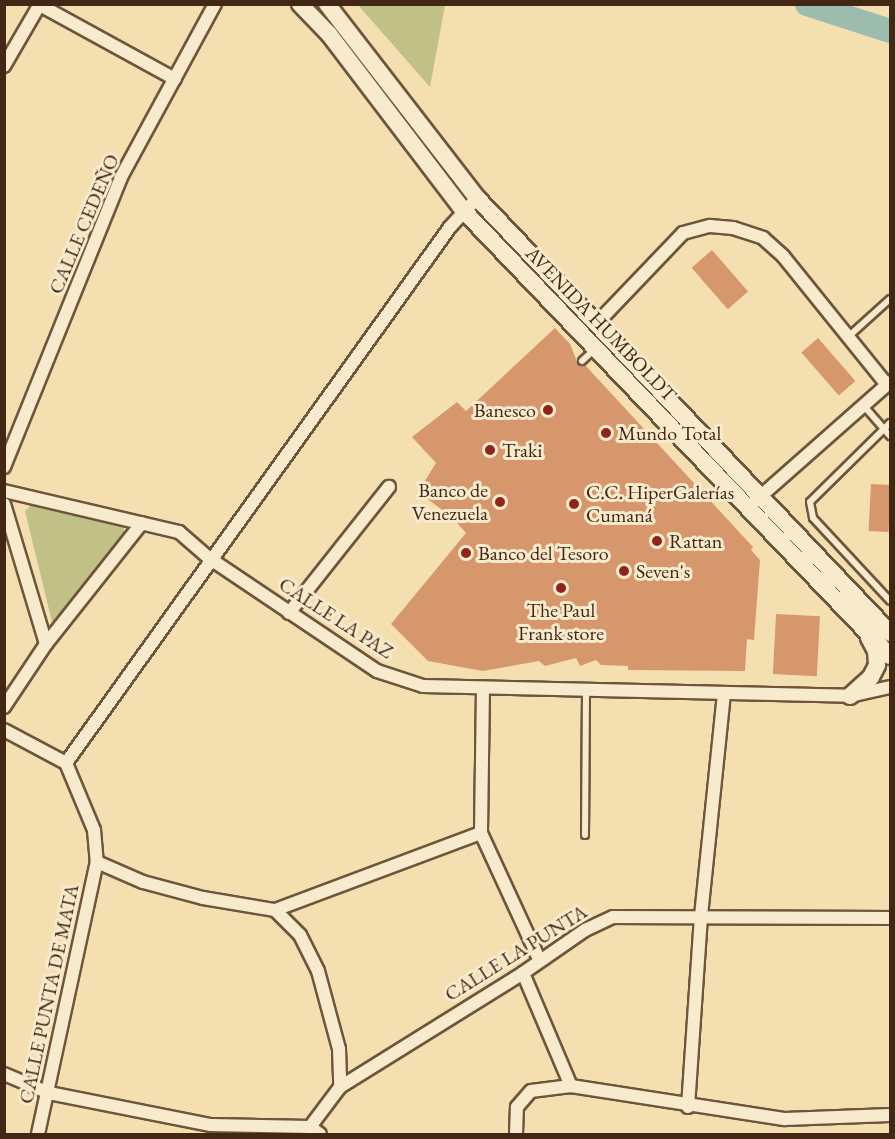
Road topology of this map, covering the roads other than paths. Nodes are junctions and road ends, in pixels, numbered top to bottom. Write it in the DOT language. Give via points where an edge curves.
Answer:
graph roads {
  1 [pos="215,4"];
  2 [pos="300,4"];
  3 [pos="327,4"];
  4 [pos="39,5"];
  5 [pos="4,66"];
  6 [pos="175,79"];
  7 [pos="379,85"];
  8 [pos="477,198"];
  9 [pos="464,211"];
  10 [pos="891,299"];
  11 [pos="598,322"];
  12 [pos="849,336"];
  13 [pos="597,348"];
  14 [pos="582,361"];
  15 [pos="889,383"];
  16 [pos="864,406"];
  17 [pos="891,423"];
  18 [pos="884,429"];
  19 [pos="891,436"];
  20 [pos="4,467"];
  21 [pos="389,487"];
  22 [pos="4,491"];
  23 [pos="760,496"];
  24 [pos="4,504"];
  25 [pos="747,507"];
  26 [pos="142,523"];
  27 [pos="209,558"];
  28 [pos="891,601"];
  29 [pos="290,613"];
  30 [pos="878,626"];
  31 [pos="891,633"];
  32 [pos="46,644"];
  33 [pos="891,656"];
  34 [pos="891,687"];
  35 [pos="483,688"];
  36 [pos="586,690"];
  37 [pos="724,693"];
  38 [pos="850,696"];
  39 [pos="4,707"];
  40 [pos="4,730"];
  41 [pos="66,763"];
  42 [pos="481,833"];
  43 [pos="585,835"];
  44 [pos="97,862"];
  45 [pos="274,910"];
  46 [pos="700,916"];
  47 [pos="891,918"];
  48 [pos="539,959"];
  49 [pos="523,973"];
  50 [pos="4,1074"];
  51 [pos="571,1086"];
  52 [pos="340,1087"];
  53 [pos="49,1093"];
  54 [pos="688,1107"];
  55 [pos="891,1115"];
  56 [pos="315,1131"];
  57 [pos="38,1134"];
  58 [pos="516,1134"];
  1 -- 6 [label="street, CALLE CEDEÑO"];
  2 -- 7 [label="main road, AVENIDA HUMBOLDT"];
  3 -- 7 [label="main road, AVENIDA HUMBOLDT"];
  4 -- 5 [label="street"];
  4 -- 6 [label="street"];
  6 -- 20 [label="street, CALLE CEDEÑO" via="122,177"];
  7 -- 8 [label="main road, AVENIDA HUMBOLDT"];
  7 -- 9 [label="main road, AVENIDA HUMBOLDT"];
  8 -- 9 [label="street"];
  8 -- 11 [label="main road, AVENIDA HUMBOLDT"];
  9 -- 13 [label="main road, AVENIDA HUMBOLDT"];
  9 -- 27 [label="street"];
  10 -- 12 [label="lane"];
  11 -- 12 [label="street" via="682,233 710,226 733,228 763,238 783,256"];
  11 -- 23 [label="main road, AVENIDA HUMBOLDT"];
  12 -- 15 [label="street"];
  13 -- 14 [label="lane"];
  13 -- 25 [label="main road, AVENIDA HUMBOLDT"];
  15 -- 16 [label="street"];
  16 -- 18 [label="lane"];
  16 -- 23 [label="street"];
  17 -- 18 [label="lane"];
  18 -- 19 [label="lane"];
  18 -- 28 [label="lane" via="810,502 813,518"];
  21 -- 29 [label="street"];
  22 -- 26 [label="street, CALLE LA PAZ"];
  23 -- 25 [label="street"];
  23 -- 30 [label="main road, AVENIDA HUMBOLDT"];
  24 -- 32 [label="street"];
  25 -- 30 [label="main road, AVENIDA HUMBOLDT"];
  26 -- 27 [label="street, CALLE LA PAZ" via="179,532"];
  26 -- 32 [label="street"];
  27 -- 29 [label="street, CALLE LA PAZ"];
  27 -- 41 [label="street"];
  29 -- 35 [label="street, CALLE LA PAZ" via="377,671 423,686"];
  30 -- 31 [label="main road, AVENIDA HUMBOLDT"];
  30 -- 33 [label="main road, AVENIDA HUMBOLDT"];
  30 -- 38 [label="main road" via="877,666"];
  32 -- 39 [label="street"];
  34 -- 38 [label="street, CALLE LA PAZ"];
  35 -- 36 [label="street, CALLE LA PAZ"];
  35 -- 42 [label="street"];
  36 -- 37 [label="street, CALLE LA PAZ"];
  36 -- 43 [label="lane"];
  37 -- 38 [label="street, CALLE LA PAZ"];
  37 -- 46 [label="street"];
  40 -- 41 [label="street"];
  41 -- 44 [label="street, CALLE PUNTA DE MATA" via="94,830"];
  42 -- 45 [label="street"];
  42 -- 48 [label="street"];
  44 -- 45 [label="street" via="153,885"];
  44 -- 53 [label="street, CALLE PUNTA DE MATA"];
  45 -- 52 [label="street" via="300,935 318,971 339,1049"];
  46 -- 47 [label="street, CALLE LA PUNTA"];
  46 -- 48 [label="street, CALLE LA PUNTA" via="613,917"];
  46 -- 54 [label="street"];
  48 -- 49 [label="street, CALLE LA PUNTA"];
  49 -- 51 [label="street"];
  49 -- 52 [label="street, CALLE LA PUNTA"];
  50 -- 53 [label="street"];
  51 -- 54 [label="street"];
  51 -- 58 [label="street" via="531,1091 518,1107"];
  52 -- 56 [label="street, CALLE LA PUNTA"];
  53 -- 56 [label="street" via="211,1125"];
  53 -- 57 [label="street, CALLE PUNTA DE MATA"];
  54 -- 55 [label="street" via="785,1119"];
}
